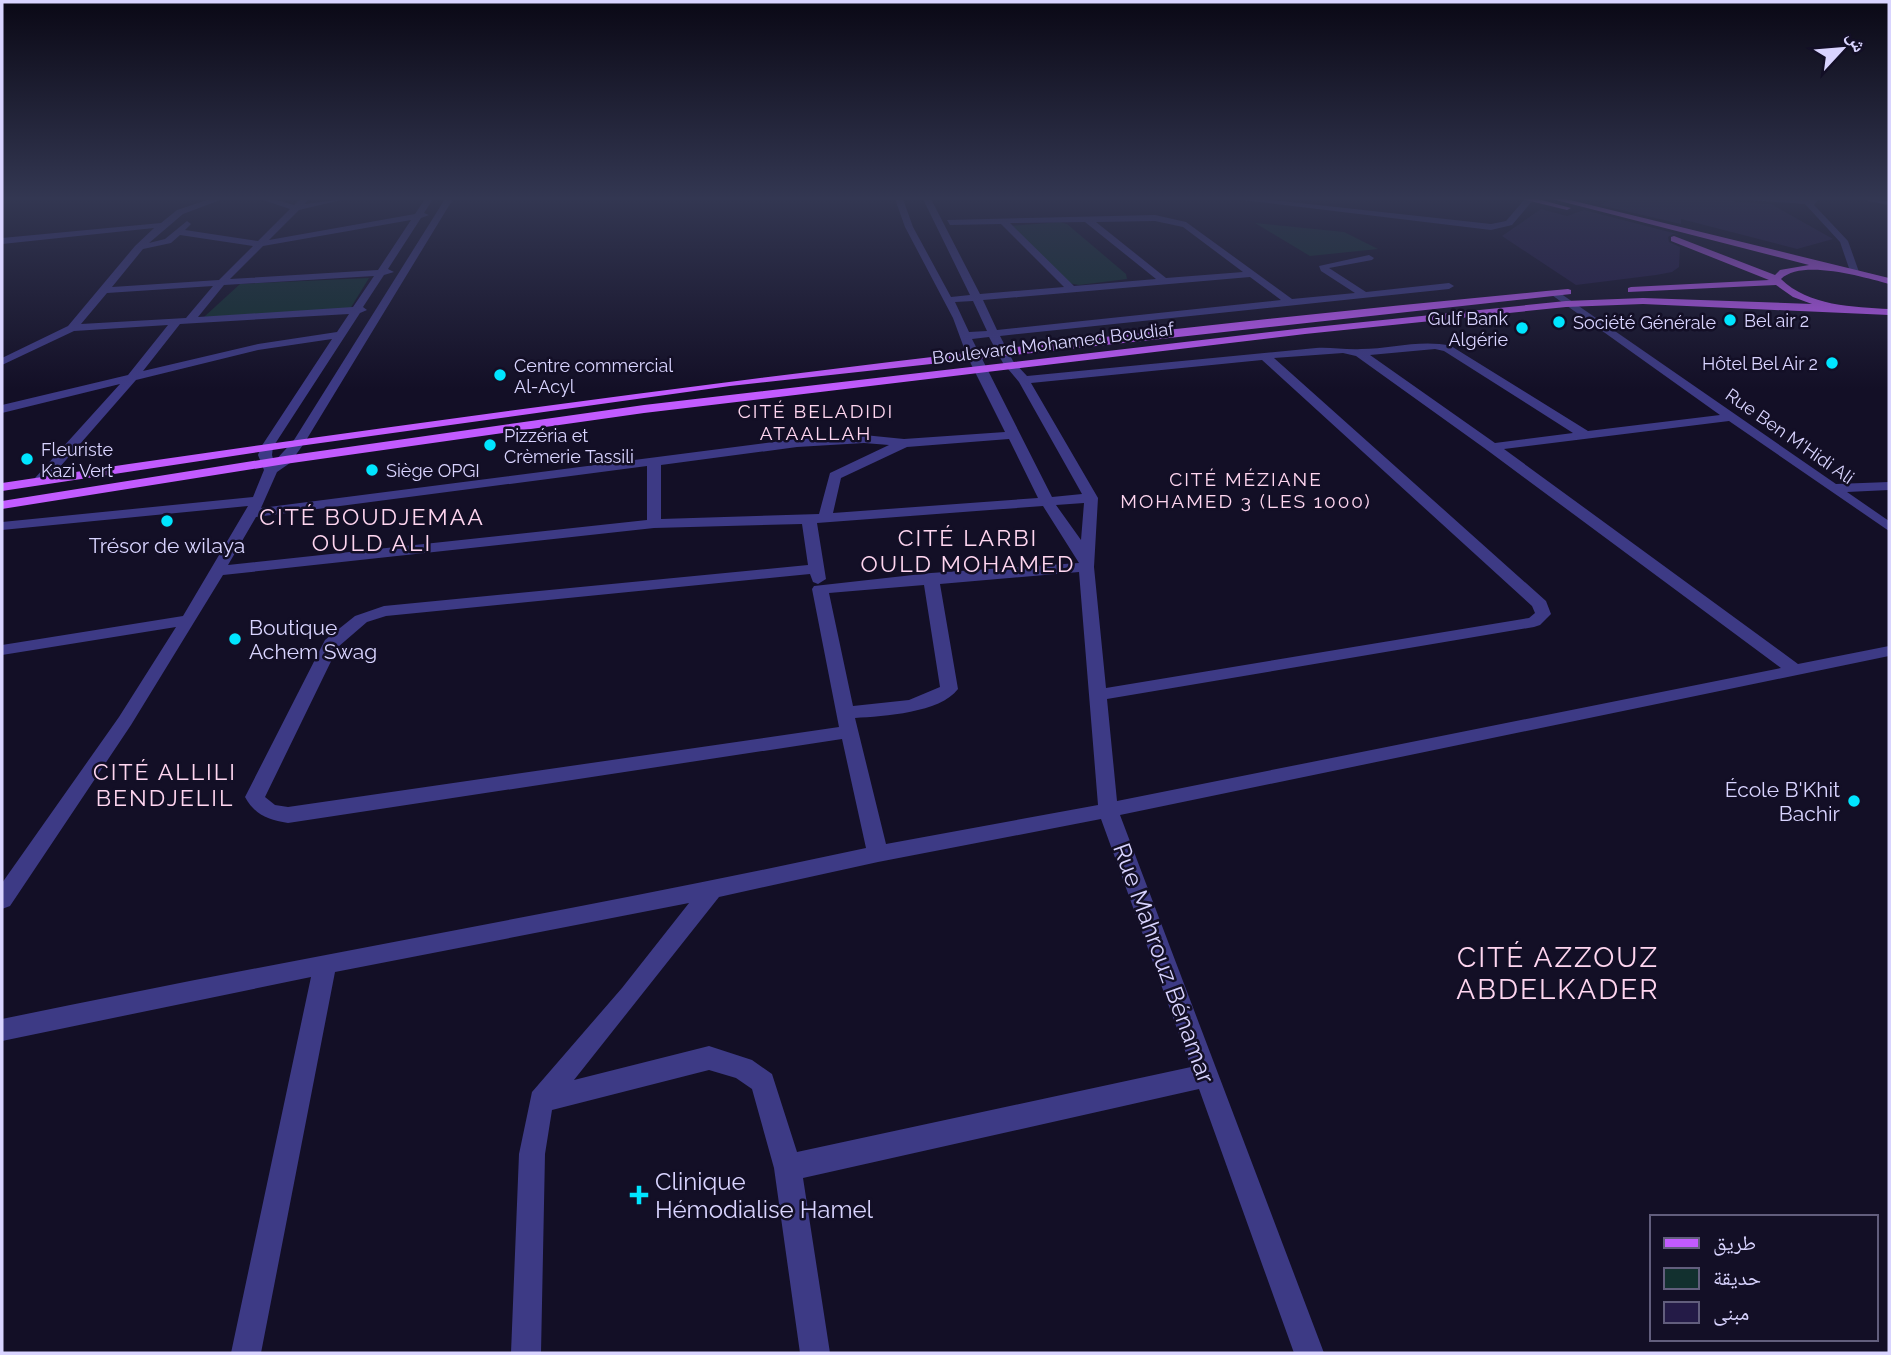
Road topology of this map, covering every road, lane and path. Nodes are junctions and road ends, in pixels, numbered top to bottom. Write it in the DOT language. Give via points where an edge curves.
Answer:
graph roads {
  1 [pos="126,262"];
  2 [pos="242,262"];
  3 [pos="388,262"];
  4 [pos="412,262"];
  5 [pos="927,262"];
  6 [pos="958,262"];
  7 [pos="1044,262"];
  8 [pos="1141,262"];
  9 [pos="1235,262"];
  10 [pos="1345,262"];
  11 [pos="1720,262"];
  12 [pos="1735,262"];
  13 [pos="1810,262"];
  14 [pos="1851,262"];
  15 [pos="1841,270"];
  16 [pos="407,271"];
  17 [pos="381,272"];
  18 [pos="1854,272"];
  19 [pos="1251,274"];
  20 [pos="1777,280"];
  21 [pos="1889,281"];
  22 [pos="1165,282"];
  23 [pos="221,283"];
  24 [pos="1449,286"];
  25 [pos="1695,286"];
  26 [pos="104,290"];
  27 [pos="1073,291"];
  28 [pos="1554,293"];
  29 [pos="1365,295"];
  30 [pos="976,298"];
  31 [pos="947,300"];
  32 [pos="1291,303"];
  33 [pos="1566,303"];
  34 [pos="1847,308"];
  35 [pos="383,309"];
  36 [pos="355,310"];
  37 [pos="1874,311"];
  38 [pos="1889,313"];
  39 [pos="183,321"];
  40 [pos="72,328"];
  41 [pos="993,334"];
  42 [pos="339,335"];
  43 [pos="965,336"];
  44 [pos="999,351"];
  45 [pos="1359,353"];
  46 [pos="973,356"];
  47 [pos="1266,357"];
  48 [pos="2,362"];
  49 [pos="1008,366"];
  50 [pos="981,369"];
  51 [pos="131,379"];
  52 [pos="1024,380"];
  53 [pos="2,409"];
  54 [pos="1731,416"];
  55 [pos="313,419"];
  56 [pos="282,422"];
  57 [pos="1014,435"];
  58 [pos="1586,435"];
  59 [pos="299,442"];
  60 [pos="904,443"];
  61 [pos="267,447"];
  62 [pos="1492,447"];
  63 [pos="654,462"];
  64 [pos="274,464"];
  65 [pos="40,481"];
  66 [pos="1889,486"];
  67 [pos="2,487"];
  68 [pos="1833,488"];
  69 [pos="1091,498"];
  70 [pos="1048,503"];
  71 [pos="2,505"];
  72 [pos="253,508"];
  73 [pos="817,518"];
  74 [pos="654,524"];
  75 [pos="2,526"];
  76 [pos="1889,527"];
  77 [pos="1086,563"];
  78 [pos="817,569"];
  79 [pos="216,571"];
  80 [pos="931,578"];
  81 [pos="820,589"];
  82 [pos="189,620"];
  83 [pos="2,650"];
  84 [pos="1889,651"];
  85 [pos="1795,670"];
  86 [pos="1098,695"];
  87 [pos="845,713"];
  88 [pos="849,732"];
  89 [pos="1108,810"];
  90 [pos="878,854"];
  91 [pos="712,890"];
  92 [pos="2,900"];
  93 [pos="326,964"];
  94 [pos="2,1030"];
  95 [pos="1206,1076"];
  96 [pos="541,1101"];
  97 [pos="788,1168"];
  98 [pos="246,1353"];
  99 [pos="526,1353"];
  100 [pos="815,1353"];
  101 [pos="1309,1353"];
  1 -- 26 [label="street"];
  2 -- 23 [label="street"];
  3 -- 17 [label="street"];
  4 -- 16 [label="street"];
  5 -- 31 [label="street"];
  6 -- 30 [label="street"];
  7 -- 27 [label="street"];
  8 -- 22 [label="street"];
  9 -- 19 [label="street"];
  10 -- 29 [label="street" via="1324,269"];
  11 -- 25 [label="main road" via="1729,273"];
  12 -- 20 [label="main road"];
  13 -- 15 [label="main road"];
  14 -- 18 [label="street"];
  15 -- 18 [label="main road"];
  15 -- 20 [label="main road" via="1794,269 1783,271"];
  16 -- 17 [label="street"];
  16 -- 35 [label="street"];
  17 -- 23 [label="street"];
  17 -- 36 [label="street"];
  18 -- 21 [label="main road"];
  19 -- 22 [label="street"];
  19 -- 32 [label="street"];
  20 -- 25 [label="main road, Boulevard Mohamed Boudiaf"];
  20 -- 34 [label="main road" via="1802,296"];
  22 -- 27 [label="street"];
  23 -- 26 [label="street"];
  23 -- 39 [label="street"];
  24 -- 29 [label="street"];
  25 -- 28 [label="main road, Boulevard Mohamed Boudiaf"];
  26 -- 40 [label="street"];
  27 -- 30 [label="street"];
  28 -- 33 [label="street, Rue Ben M'Hidi Ali"];
  28 -- 44 [label="main road, Boulevard Mohamed Boudiaf"];
  29 -- 32 [label="street"];
  30 -- 31 [label="street"];
  30 -- 41 [label="street"];
  31 -- 43 [label="street"];
  32 -- 41 [label="street"];
  33 -- 34 [label="main road, Boulevard Mohamed Boudiaf"];
  33 -- 49 [label="main road, Boulevard Mohamed Boudiaf"];
  33 -- 54 [label="street, Rue Ben M'Hidi Ali"];
  34 -- 37 [label="main road"];
  35 -- 36 [label="street"];
  35 -- 55 [label="street"];
  36 -- 39 [label="street"];
  36 -- 42 [label="street"];
  37 -- 38 [label="street"];
  39 -- 40 [label="street"];
  39 -- 51 [label="street"];
  40 -- 48 [label="street"];
  41 -- 43 [label="street"];
  41 -- 44 [label="street"];
  42 -- 51 [label="street" via="258,347"];
  42 -- 56 [label="street"];
  43 -- 46 [label="street"];
  44 -- 46 [label="main road, Boulevard Mohamed Boudiaf"];
  44 -- 49 [label="street"];
  45 -- 47 [label="street" via="1343,349"];
  45 -- 58 [label="street" via="1447,348"];
  45 -- 62 [label="street"];
  46 -- 50 [label="street"];
  46 -- 59 [label="main road, Boulevard Mohamed Boudiaf" via="730,383"];
  47 -- 52 [label="street"];
  47 -- 86 [label="street" via="1540,604 1543,614 1534,622"];
  49 -- 50 [label="main road, Boulevard Mohamed Boudiaf"];
  49 -- 52 [label="street"];
  50 -- 57 [label="street"];
  50 -- 64 [label="main road, Boulevard Mohamed Boudiaf" via="644,410"];
  51 -- 53 [label="street"];
  51 -- 65 [label="street"];
  52 -- 69 [label="street"];
  54 -- 58 [label="street"];
  54 -- 68 [label="street, Rue Ben M'Hidi Ali"];
  55 -- 56 [label="street"];
  55 -- 59 [label="street"];
  56 -- 61 [label="street"];
  57 -- 60 [label="street"];
  57 -- 70 [label="street"];
  58 -- 62 [label="street"];
  59 -- 61 [label="main road, Boulevard Mohamed Boudiaf"];
  59 -- 64 [label="street"];
  60 -- 63 [label="street" via="863,439 797,443"];
  60 -- 73 [label="street" via="835,476"];
  61 -- 64 [label="street"];
  61 -- 65 [label="main road, Boulevard Mohamed Boudiaf"];
  62 -- 85 [label="street"];
  63 -- 72 [label="street"];
  63 -- 74 [label="street"];
  64 -- 71 [label="main road, Boulevard Mohamed Boudiaf"];
  64 -- 72 [label="street"];
  65 -- 67 [label="main road, Boulevard Mohamed Boudiaf"];
  66 -- 68 [label="street"];
  68 -- 76 [label="street, Rue Ben M'Hidi Ali"];
  69 -- 70 [label="street"];
  69 -- 77 [label="street, Rue Mahrouz Bénamar"];
  70 -- 73 [label="street"];
  70 -- 77 [label="street"];
  72 -- 75 [label="street"];
  72 -- 79 [label="street"];
  73 -- 74 [label="street"];
  73 -- 78 [label="street"];
  74 -- 79 [label="street"];
  77 -- 80 [label="street"];
  77 -- 86 [label="street, Rue Mahrouz Bénamar"];
  78 -- 81 [label="street"];
  78 -- 88 [label="street" via="384,611 360,619 331,644 255,797 270,813 288,815"];
  79 -- 82 [label="street"];
  80 -- 81 [label="street"];
  80 -- 87 [label="street" via="949,689 912,708"];
  81 -- 87 [label="street"];
  82 -- 83 [label="street"];
  82 -- 92 [label="street"];
  84 -- 85 [label="street"];
  85 -- 89 [label="street"];
  86 -- 89 [label="street, Rue Mahrouz Bénamar"];
  87 -- 88 [label="street"];
  88 -- 90 [label="street"];
  89 -- 90 [label="street"];
  89 -- 95 [label="street, Rue Mahrouz Bénamar"];
  90 -- 91 [label="street"];
  91 -- 93 [label="street"];
  91 -- 96 [label="street"];
  93 -- 94 [label="street"];
  93 -- 98 [label="street"];
  95 -- 97 [label="street"];
  95 -- 101 [label="street, Rue Mahrouz Bénamar"];
  96 -- 97 [label="street" via="709,1058 743,1068 763,1082"];
  96 -- 99 [label="street" via="532,1154"];
  97 -- 100 [label="street"];
}
